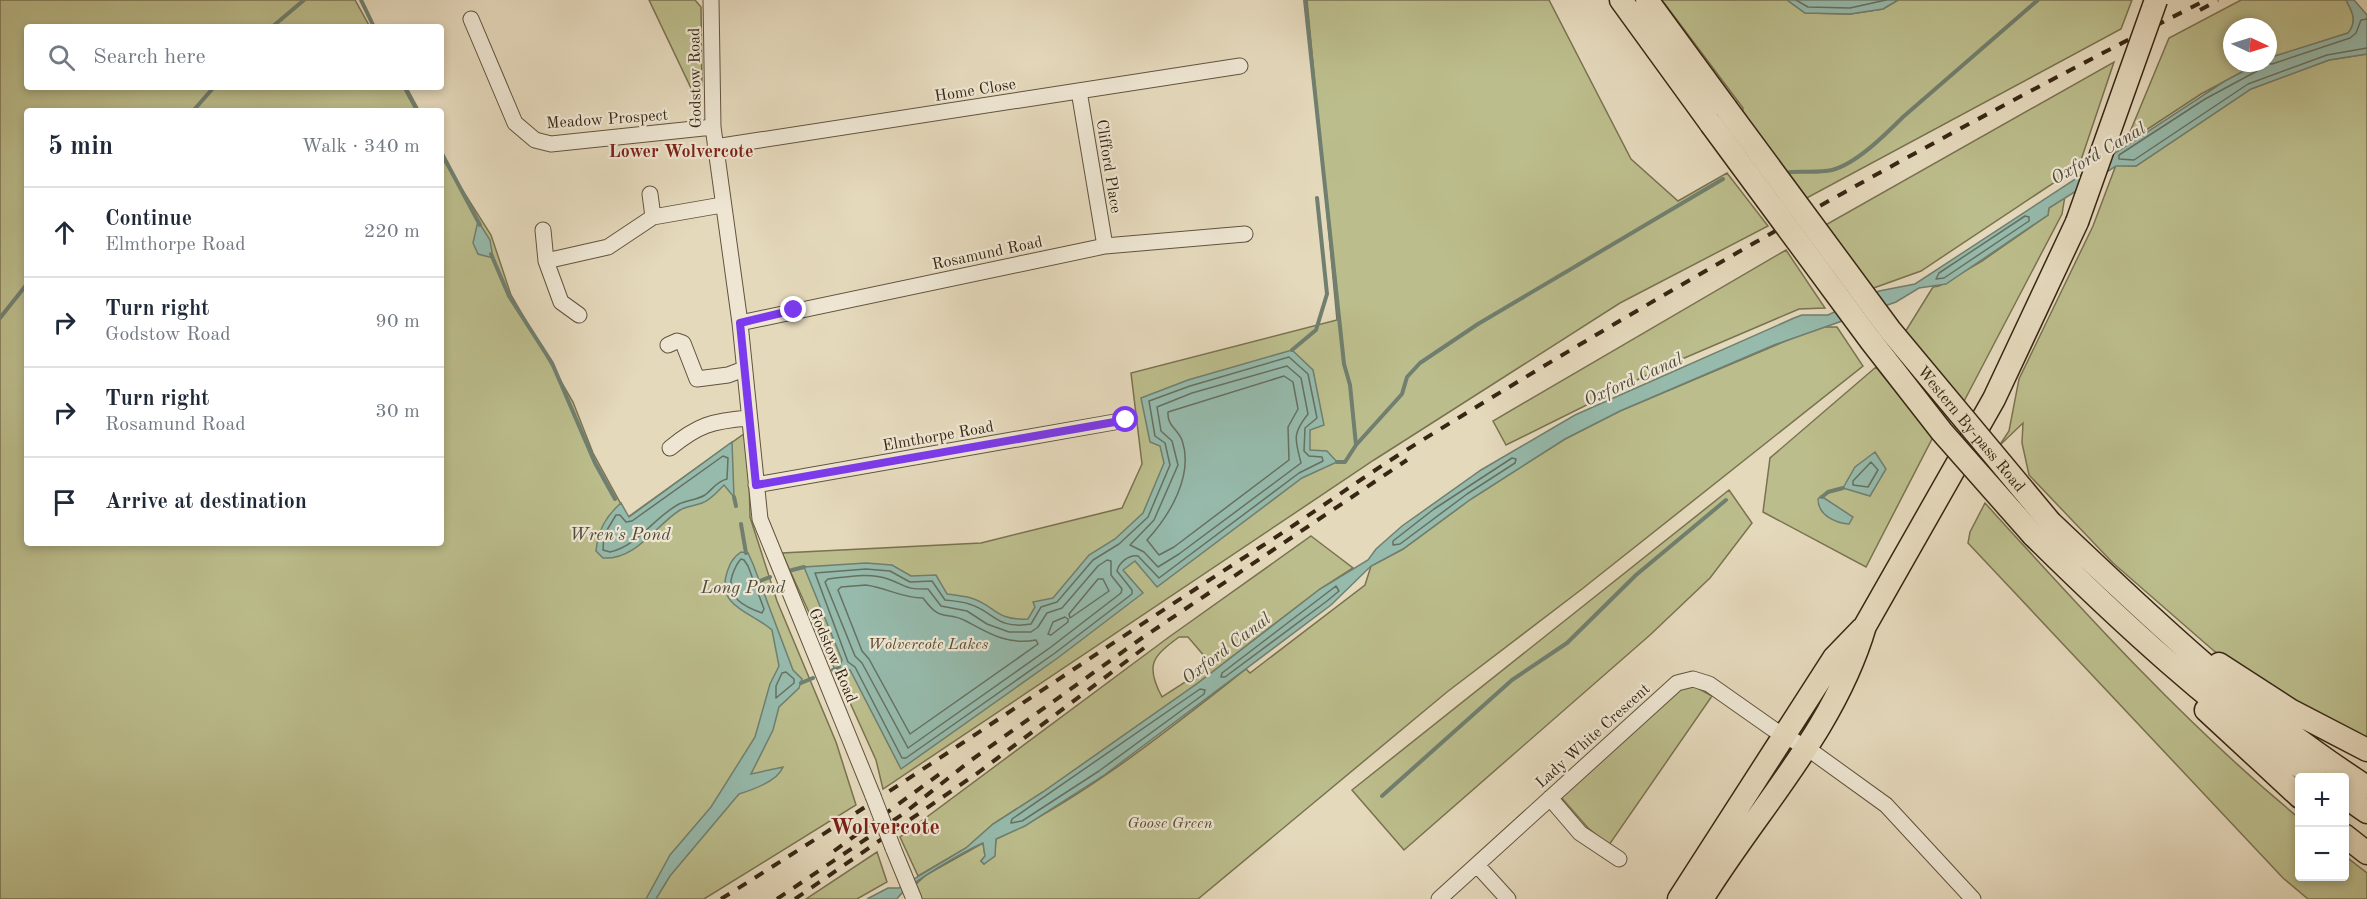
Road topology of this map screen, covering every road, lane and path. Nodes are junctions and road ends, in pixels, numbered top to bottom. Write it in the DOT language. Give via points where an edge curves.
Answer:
graph roads {
  1 [pos="711,0"];
  2 [pos="1621,0"];
  3 [pos="1647,0"];
  4 [pos="2156,0"];
  5 [pos="471,19"];
  6 [pos="1240,66"];
  7 [pos="1079,91"];
  8 [pos="1719,116"];
  9 [pos="713,127"];
  10 [pos="715,147"];
  11 [pos="650,194"];
  12 [pos="722,205"];
  13 [pos="653,217"];
  14 [pos="543,230"];
  15 [pos="1245,234"];
  16 [pos="1105,246"];
  17 [pos="546,261"];
  18 [pos="579,315"];
  19 [pos="740,323"];
  20 [pos="668,345"];
  21 [pos="744,369"];
  22 [pos="748,418"];
  23 [pos="1126,420"];
  24 [pos="670,448"];
  25 [pos="756,485"];
  26 [pos="1865,626"];
  27 [pos="2149,632"];
  28 [pos="1785,737"];
  29 [pos="1807,748"];
  30 [pos="2367,750"];
  31 [pos="2310,773"];
  32 [pos="2367,788"];
  33 [pos="2295,792"];
  34 [pos="1550,798"];
  35 [pos="2349,799"];
  36 [pos="2367,812"];
  37 [pos="2349,839"];
  38 [pos="2367,853"];
  39 [pos="1619,859"];
  40 [pos="1477,865"];
  41 [pos="914,899"];
  42 [pos="1439,899"];
  43 [pos="1508,899"];
  44 [pos="1679,899"];
  45 [pos="1702,899"];
  46 [pos="1973,899"];
  1 -- 9 [label="street, Godstow Road"];
  2 -- 8 [label="highway, Western By-pass Road"];
  3 -- 8 [label="highway, Western By-pass Road"];
  4 -- 26 [label="highway, bridge" via="2077,222 1994,399"];
  5 -- 9 [label="street, Meadow Prospect" via="515,123 535,140 551,144"];
  6 -- 7 [label="street, Home Close"];
  7 -- 10 [label="street, Home Close"];
  7 -- 16 [label="street, Clifford Place"];
  8 -- 27 [label="highway, Western By-pass Road, bridge" via="2042,529"];
  9 -- 10 [label="street, Godstow Road"];
  10 -- 12 [label="street, Godstow Road"];
  11 -- 13 [label="street"];
  12 -- 13 [label="street"];
  12 -- 19 [label="street, Godstow Road"];
  13 -- 17 [label="street" via="608,247"];
  14 -- 17 [label="street"];
  15 -- 16 [label="street, Rosamund Road"];
  16 -- 19 [label="street, Rosamund Road"];
  17 -- 18 [label="street" via="561,303"];
  19 -- 21 [label="street, Godstow Road"];
  20 -- 21 [label="street" via="682,343 697,379"];
  21 -- 22 [label="street, Godstow Road"];
  22 -- 24 [label="street" via="709,423 694,429"];
  22 -- 25 [label="street, Godstow Road"];
  23 -- 25 [label="street, Elmthorpe Road"];
  25 -- 41 [label="street, Godstow Road, bridge" via="767,540"];
  26 -- 28 [label="highway" via="1834,658"];
  26 -- 29 [label="highway" via="1854,665"];
  27 -- 30 [label="highway"];
  27 -- 31 [label="highway, Western By-pass Road" via="2272,747"];
  27 -- 32 [label="highway, Western By-pass Road"];
  27 -- 33 [label="highway" via="2195,700"];
  28 -- 29 [label="street, Lady White Crescent"];
  28 -- 34 [label="street, Lady White Crescent" via="1709,684 1693,679 1677,683"];
  28 -- 44 [label="highway"];
  29 -- 45 [label="highway"];
  29 -- 46 [label="street, Lady White Crescent" via="1886,805"];
  34 -- 39 [label="street" via="1580,833"];
  34 -- 40 [label="street, Lady White Crescent"];
  35 -- 36 [label="highway"];
  37 -- 38 [label="highway"];
  40 -- 42 [label="street, Lady White Crescent"];
  40 -- 43 [label="street"];
}
